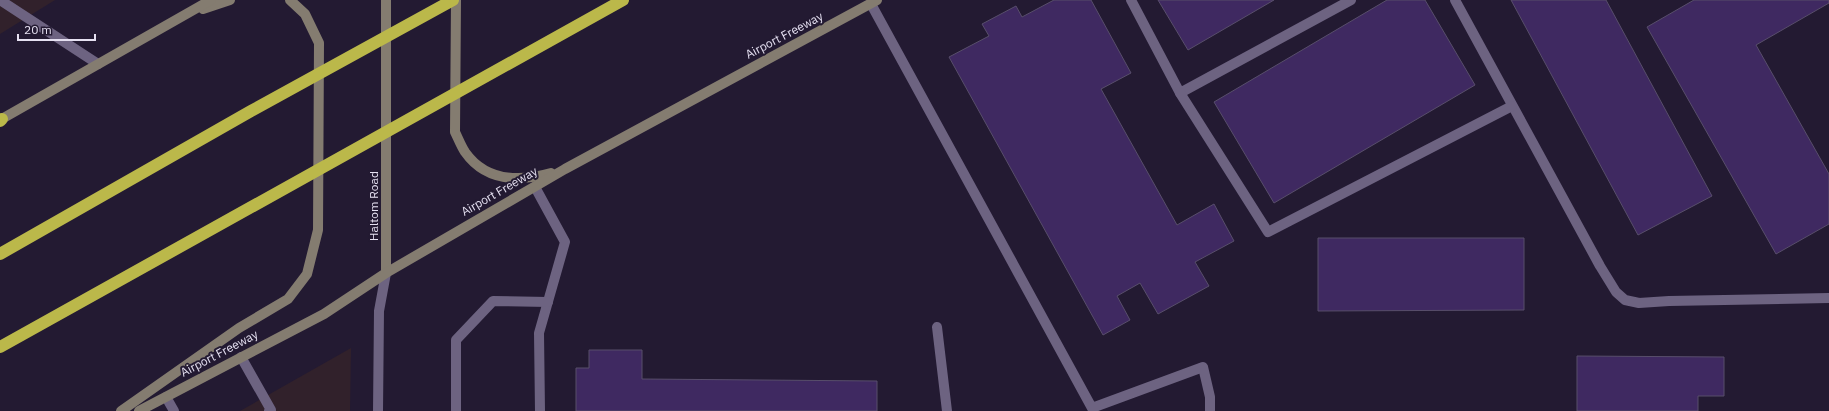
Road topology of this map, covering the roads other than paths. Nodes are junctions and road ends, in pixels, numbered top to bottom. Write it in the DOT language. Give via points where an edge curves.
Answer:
graph roads {
  1 [pos="0,0"];
  2 [pos="211,0"];
  3 [pos="230,0"];
  4 [pos="290,0"];
  5 [pos="386,0"];
  6 [pos="453,0"];
  7 [pos="456,0"];
  8 [pos="623,0"];
  9 [pos="1131,0"];
  10 [pos="1350,0"];
  11 [pos="1455,0"];
  12 [pos="874,2"];
  13 [pos="187,14"];
  14 [pos="98,64"];
  15 [pos="1180,93"];
  16 [pos="1512,106"];
  17 [pos="0,120"];
  18 [pos="565,169"];
  19 [pos="535,187"];
  20 [pos="0,254"];
  21 [pos="386,273"];
  22 [pos="1829,298"];
  23 [pos="548,302"];
  24 [pos="937,327"];
  25 [pos="0,347"];
  26 [pos="241,357"];
  27 [pos="166,397"];
  28 [pos="121,411"];
  29 [pos="138,411"];
  30 [pos="174,411"];
  31 [pos="271,411"];
  32 [pos="378,411"];
  33 [pos="456,411"];
  34 [pos="540,411"];
  35 [pos="947,411"];
  36 [pos="1210,411"];
  1 -- 14 [label="street"];
  2 -- 13 [label="main road"];
  3 -- 13 [label="main road"];
  4 -- 28 [label="main road" via="305,14 319,43 318,230 307,274 288,299 239,328"];
  5 -- 21 [label="main road, Haltom Road"];
  6 -- 20 [label="highway"];
  7 -- 18 [label="main road" via="455,132 465,151 476,164 494,175 514,179 531,179"];
  8 -- 25 [label="highway"];
  9 -- 15 [label="street"];
  10 -- 15 [label="street"];
  11 -- 16 [label="street"];
  12 -- 18 [label="main road, Airport Freeway"];
  12 -- 36 [label="street" via="1092,408 1203,367 1210,397"];
  13 -- 14 [label="main road"];
  14 -- 17 [label="main road"];
  15 -- 16 [label="street" via="1268,232"];
  16 -- 22 [label="street" via="1600,266 1616,292 1625,300 1639,303"];
  18 -- 19 [label="main road, Airport Freeway"];
  19 -- 21 [label="main road, Airport Freeway"];
  19 -- 23 [label="street" via="565,242"];
  21 -- 26 [label="main road, Airport Freeway" via="324,314"];
  21 -- 32 [label="street, Haltom Road" via="379,311"];
  23 -- 33 [label="street" via="493,301 456,340"];
  23 -- 34 [label="street" via="539,333"];
  24 -- 35 [label="street"];
  26 -- 27 [label="main road, Airport Freeway"];
  26 -- 31 [label="street"];
  27 -- 29 [label="main road, Airport Freeway"];
  27 -- 30 [label="street"];
}
